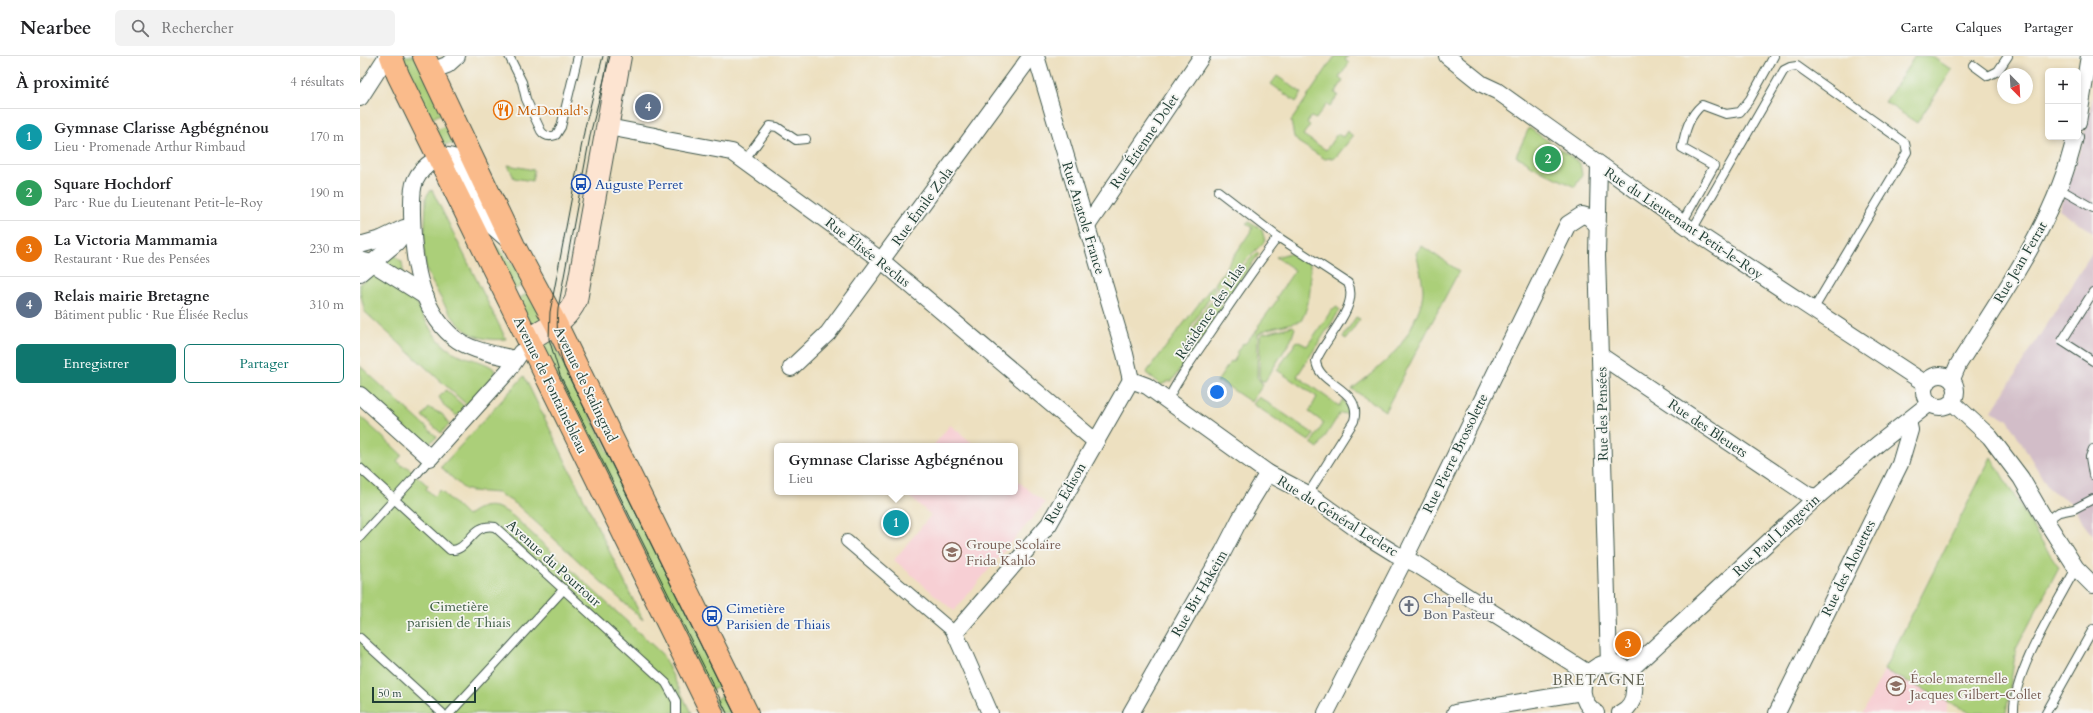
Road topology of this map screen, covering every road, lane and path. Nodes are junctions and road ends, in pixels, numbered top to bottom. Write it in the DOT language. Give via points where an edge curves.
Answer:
graph roads {
  1 [pos="387,56"];
  2 [pos="392,56"];
  3 [pos="457,56"];
  4 [pos="509,56"];
  5 [pos="578,56"];
  6 [pos="620,56"];
  7 [pos="1031,56"];
  8 [pos="1036,56"];
  9 [pos="1202,56"];
  10 [pos="1446,56"];
  11 [pos="1774,56"];
  12 [pos="2008,56"];
  13 [pos="2089,56"];
  14 [pos="428,63"];
  15 [pos="1973,65"];
  16 [pos="360,98"];
  17 [pos="2081,104"];
  18 [pos="608,127"];
  19 [pos="806,139"];
  20 [pos="2074,140"];
  21 [pos="439,157"];
  22 [pos="745,160"];
  23 [pos="1599,164"];
  24 [pos="2058,188"];
  25 [pos="1218,191"];
  26 [pos="2093,208"];
  27 [pos="412,224"];
  28 [pos="1597,225"];
  29 [pos="1087,226"];
  30 [pos="1687,227"];
  31 [pos="1278,237"];
  32 [pos="360,245"];
  33 [pos="514,246"];
  34 [pos="882,261"];
  35 [pos="364,265"];
  36 [pos="2093,292"];
  37 [pos="426,297"];
  38 [pos="1813,310"];
  39 [pos="556,324"];
  40 [pos="530,340"];
  41 [pos="1601,356"];
  42 [pos="515,359"];
  43 [pos="2093,361"];
  44 [pos="791,368"];
  45 [pos="1952,379"];
  46 [pos="1131,380"];
  47 [pos="1926,384"];
  48 [pos="360,395"];
  49 [pos="1168,401"];
  50 [pos="1952,402"];
  51 [pos="1930,403"];
  52 [pos="1908,421"];
  53 [pos="1095,441"];
  54 [pos="2093,449"];
  55 [pos="430,458"];
  56 [pos="360,468"];
  57 [pos="1268,474"];
  58 [pos="2093,475"];
  59 [pos="1308,494"];
  60 [pos="1817,497"];
  61 [pos="2093,499"];
  62 [pos="394,500"];
  63 [pos="2046,522"];
  64 [pos="360,536"];
  65 [pos="847,541"];
  66 [pos="1405,558"];
  67 [pos="2076,568"];
  68 [pos="2093,585"];
  69 [pos="564,589"];
  70 [pos="2093,629"];
  71 [pos="955,633"];
  72 [pos="360,638"];
  73 [pos="1609,664"];
  74 [pos="1628,672"];
  75 [pos="1588,673"];
  76 [pos="1582,692"];
  77 [pos="442,713"];
  78 [pos="450,713"];
  79 [pos="676,713"];
  80 [pos="712,713"];
  81 [pos="747,713"];
  82 [pos="990,713"];
  83 [pos="1131,713"];
  84 [pos="1326,713"];
  85 [pos="1455,713"];
  86 [pos="1596,713"];
  87 [pos="1620,713"];
  88 [pos="1777,713"];
  89 [pos="2014,713"];
  90 [pos="2046,713"];
  1 -- 16 [label="street"];
  2 -- 21 [label="main road, Avenue de Fontainebleau" via="398,75"];
  3 -- 14 [label="street" via="447,65"];
  4 -- 5 [label="lane" via="541,131 544,135 550,136 556,135 561,127"];
  6 -- 18 [label="main road"];
  7 -- 34 [label="street, Rue Émile Zola"];
  8 -- 29 [label="street, Rue Anatole France"];
  9 -- 29 [label="street, Rue Étienne Dolet"];
  10 -- 23 [label="street, Rue du Lieutenant Petit-le-Roy" via="1482,84"];
  11 -- 30 [label="lane" via="1740,112 1726,114 1702,105 1689,123 1682,148 1714,166"];
  12 -- 15 [label="lane" via="1998,70 1988,76"];
  13 -- 17 [label="street"];
  14 -- 33 [label="main road, Avenue de Stalingrad"];
  18 -- 22 [label="street, Rue Élisée Reclus" via="724,149"];
  18 -- 39 [label="main road" via="576,300 569,313"];
  19 -- 22 [label="lane" via="796,140 777,127 770,126"];
  20 -- 24 [label="street, Rue Jean Ferrat"];
  21 -- 27 [label="street" via="425,166 414,183"];
  21 -- 33 [label="street" via="453,156 461,161 492,226"];
  21 -- 40 [label="main road, Avenue de Fontainebleau"];
  22 -- 34 [label="street, Rue Élisée Reclus"];
  23 -- 28 [label="street, Rue des Pensées"];
  23 -- 30 [label="street, Rue du Lieutenant Petit-le-Roy"];
  24 -- 26 [label="lane"];
  24 -- 45 [label="street, Rue Jean Ferrat" via="2035,241 1958,365"];
  25 -- 31 [label="lane"];
  27 -- 32 [label="street" via="381,239"];
  27 -- 35 [label="street" via="397,242"];
  27 -- 37 [label="street" via="417,273"];
  28 -- 41 [label="street, Rue des Pensées"];
  28 -- 66 [label="street, Rue Pierre Brossolette" via="1589,217 1582,215 1568,224"];
  29 -- 46 [label="street, Rue Anatole France"];
  30 -- 38 [label="street, Rue du Lieutenant Petit-le-Roy"];
  30 -- 38 [label="lane" via="1784,70 1790,66 1797,66 1905,143 1907,152"];
  31 -- 49 [label="lane, Résidence des Lilas" via="1251,272 1188,366"];
  31 -- 59 [label="lane" via="1348,282 1351,294 1346,311 1316,361 1320,374 1350,398 1356,415"];
  33 -- 39 [label="main road, Avenue de Stalingrad"];
  34 -- 44 [label="street, Rue Émile Zola" via="828,333"];
  34 -- 53 [label="street, Rue Élisée Reclus"];
  35 -- 37 [label="street"];
  36 -- 43 [label="lane" via="2062,342"];
  37 -- 42 [label="street" via="434,314 453,337 477,349"];
  38 -- 47 [label="street, Rue du Lieutenant Petit-le-Roy"];
  39 -- 40 [label="main road"];
  39 -- 81 [label="main road, Avenue de Stalingrad"];
  40 -- 42 [label="street"];
  40 -- 80 [label="main road, Avenue de Fontainebleau"];
  41 -- 60 [label="street, Rue des Bleuets" via="1801,491"];
  41 -- 73 [label="street, Rue des Pensées"];
  42 -- 55 [label="street"];
  45 -- 47 [label="street" via="1937,375"];
  45 -- 50 [label="street" via="1956,393"];
  46 -- 49 [label="street, Rue du Général Leclerc" via="1147,386"];
  46 -- 53 [label="street, Rue Edison"];
  47 -- 51 [label="street" via="1924,394"];
  48 -- 55 [label="street"];
  49 -- 57 [label="street, Rue du Général Leclerc"];
  50 -- 51 [label="street" via="1939,408"];
  50 -- 63 [label="street" via="1995,443 2021,478"];
  51 -- 52 [label="street, Rue Paul Langevin"];
  52 -- 60 [label="street, Rue Paul Langevin"];
  52 -- 88 [label="street, Rue des Alouettes" via="1910,430 1900,464"];
  53 -- 71 [label="street, Rue Edison" via="1049,524"];
  54 -- 58 [label="lane" via="2090,456"];
  55 -- 62 [label="lane"];
  56 -- 62 [label="lane, Avenue du Pourtour"];
  57 -- 59 [label="street, Rue du Général Leclerc"];
  57 -- 83 [label="street, Rue Bir Hakeim"];
  59 -- 66 [label="street, Rue du Général Leclerc" via="1365,536"];
  60 -- 74 [label="street, Rue Paul Langevin"];
  61 -- 63 [label="lane" via="2074,509 2059,512"];
  62 -- 64 [label="lane"];
  62 -- 69 [label="lane, Avenue du Pourtour" via="450,550 461,547 480,528 495,527"];
  63 -- 67 [label="street"];
  65 -- 71 [label="street"];
  66 -- 75 [label="street, Rue du Général Leclerc"];
  66 -- 84 [label="street, Rue Pierre Brossolette"];
  67 -- 68 [label="street"];
  67 -- 89 [label="lane" via="2022,671"];
  69 -- 78 [label="lane"];
  69 -- 79 [label="lane, Avenue du Pourtour" via="666,683 676,701"];
  70 -- 90 [label="lane"];
  71 -- 82 [label="street"];
  72 -- 77 [label="lane"];
  73 -- 74 [label="street"];
  73 -- 75 [label="street" via="1601,664"];
  74 -- 87 [label="street" via="1634,684 1634,698 1630,706"];
  75 -- 76 [label="street"];
  76 -- 85 [label="street"];
  76 -- 86 [label="street" via="1589,708"];
}
